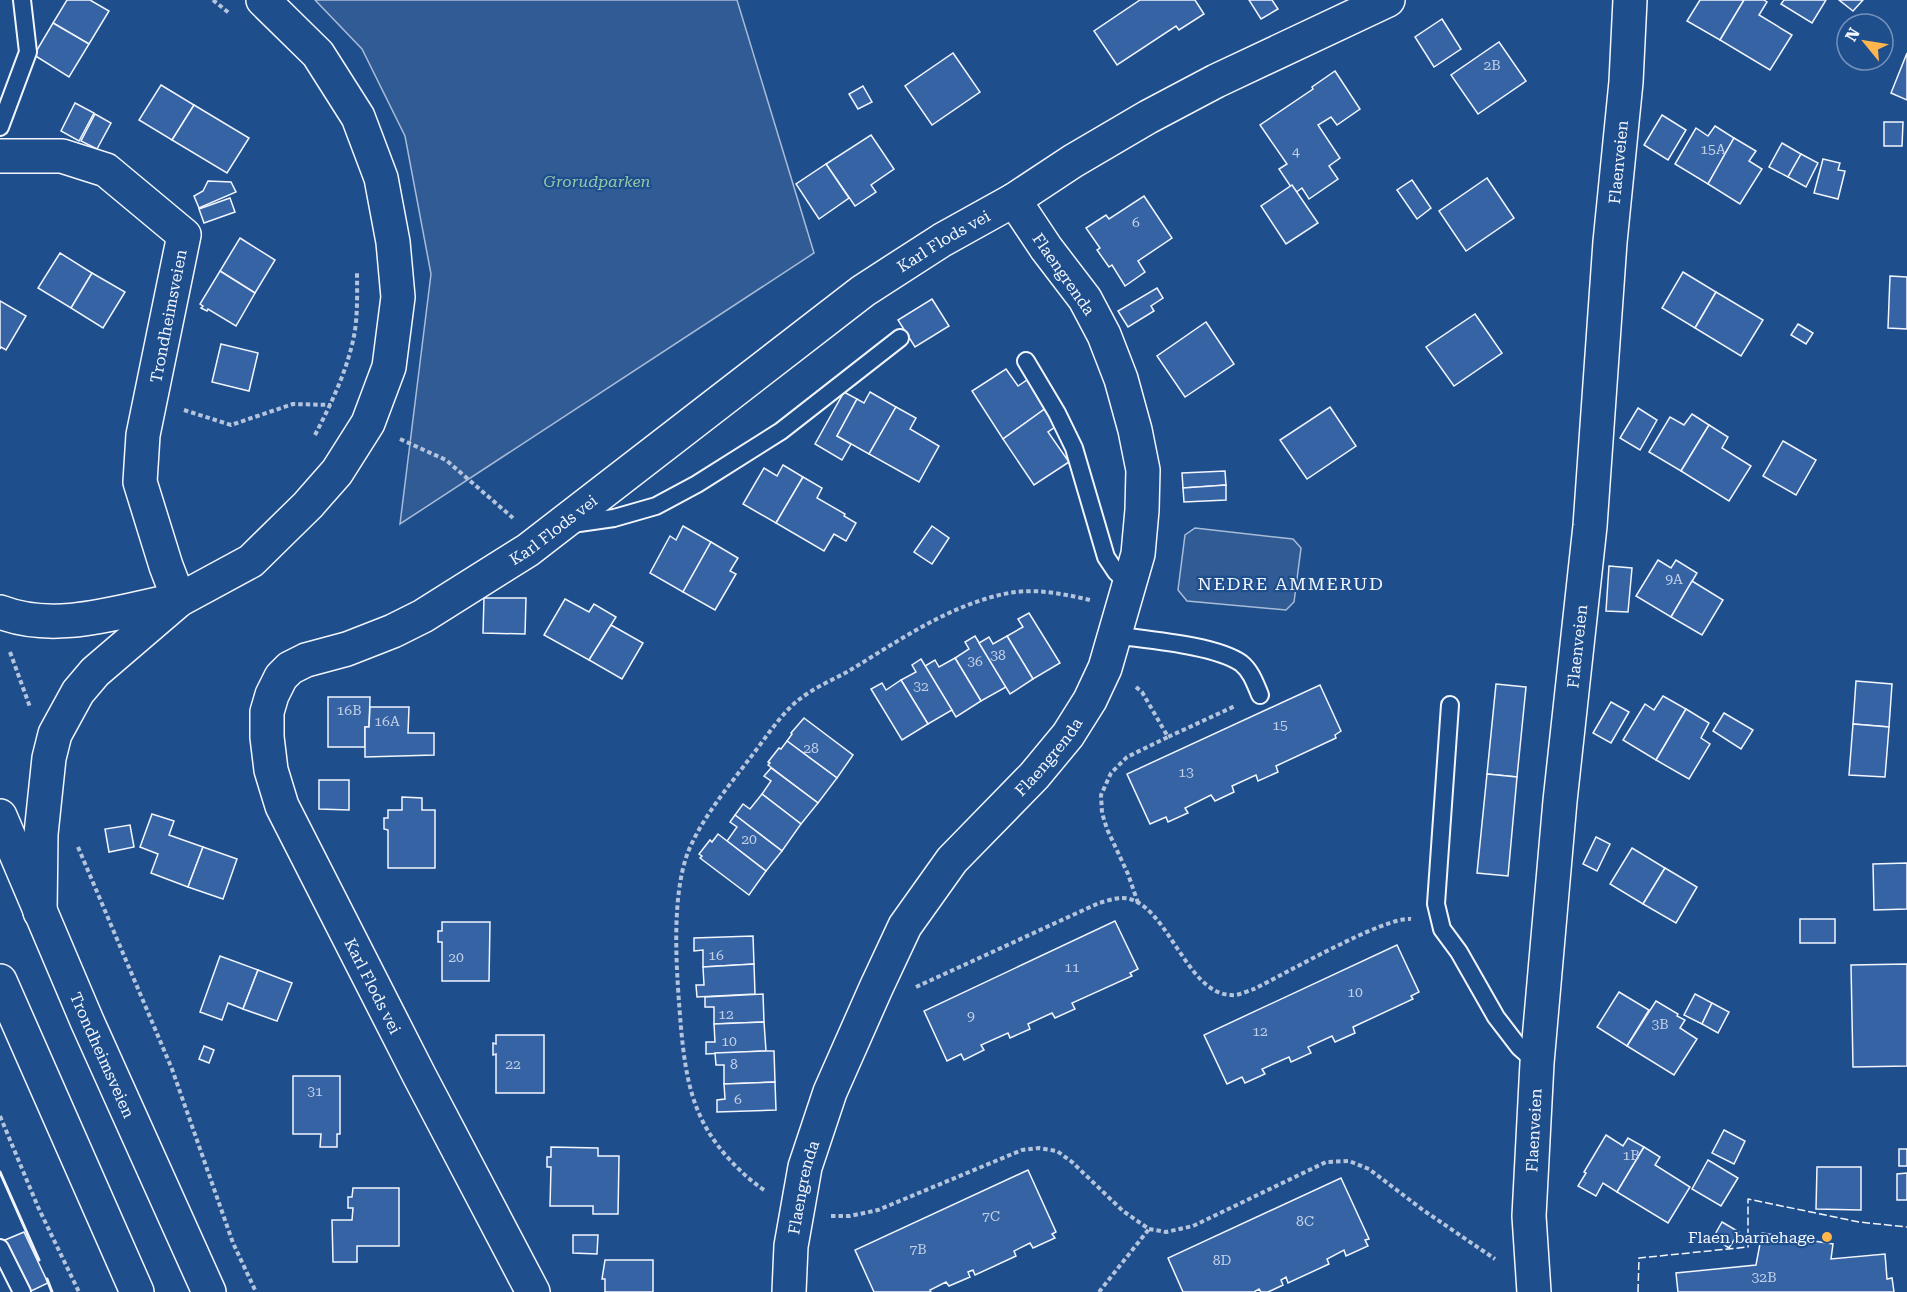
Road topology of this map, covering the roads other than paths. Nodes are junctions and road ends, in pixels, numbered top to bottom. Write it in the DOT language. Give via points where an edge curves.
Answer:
graph roads {
  1 [pos="22,0"];
  2 [pos="263,0"];
  3 [pos="1389,0"];
  4 [pos="1630,0"];
  5 [pos="0,127"];
  6 [pos="0,156"];
  7 [pos="1014,200"];
  8 [pos="900,338"];
  9 [pos="1026,361"];
  10 [pos="551,534"];
  11 [pos="179,600"];
  12 [pos="1122,609"];
  13 [pos="0,612"];
  14 [pos="1260,695"];
  15 [pos="1450,705"];
  16 [pos="0,816"];
  17 [pos="40,912"];
  18 [pos="0,981"];
  19 [pos="1537,1063"];
  20 [pos="0,1248"];
  21 [pos="1533,1288"];
  22 [pos="21,1292"];
  23 [pos="137,1292"];
  24 [pos="209,1292"];
  25 [pos="533,1292"];
  26 [pos="789,1292"];
  1 -- 5 [label="lane" via="28,52"];
  2 -- 11 [label="main road" via="318,54 358,117 381,178 398,297 389,367 368,423 337,472 308,506 251,561"];
  3 -- 7 [label="main road, Karl Flods vei" via="1206,86"];
  4 -- 19 [label="main road, Flaenveien" via="1590,526"];
  6 -- 11 [label="main road, Trondheimsveien" via="62,156 106,170 184,235 143,435 140,482"];
  7 -- 10 [label="main road, Karl Flods vei" via="863,291"];
  7 -- 12 [label="main road, Flaengrenda" via="1085,299 1104,335 1135,430 1143,470 1142,510 1138,554"];
  8 -- 10 [label="lane" via="781,431 697,484 656,506"];
  9 -- 12 [label="lane" via="1074,448 1106,557 1116,572"];
  10 -- 25 [label="main road, Karl Flods vei" via="423,616 347,650 290,668 272,694 267,712 271,770 282,806"];
  11 -- 13 [label="main road" via="68,621 42,622"];
  11 -- 17 [label="main road" via="95,672 78,692 55,734 41,834"];
  12 -- 14 [label="lane" via="1242,664 1252,675"];
  12 -- 26 [label="main road, Flaengrenda" via="1105,668 1068,735 952,860 905,926 830,1092 805,1167"];
  15 -- 19 [label="lane" via="1436,886 1442,929 1496,1017"];
  16 -- 17 [label="main road, Trondheimsveien"];
  17 -- 24 [label="main road, Trondheimsveien"];
  18 -- 23 [label="main road"];
  19 -- 21 [label="main road, Flaenveien" via="1529,1216"];
  20 -- 22 [label="lane"];
}
